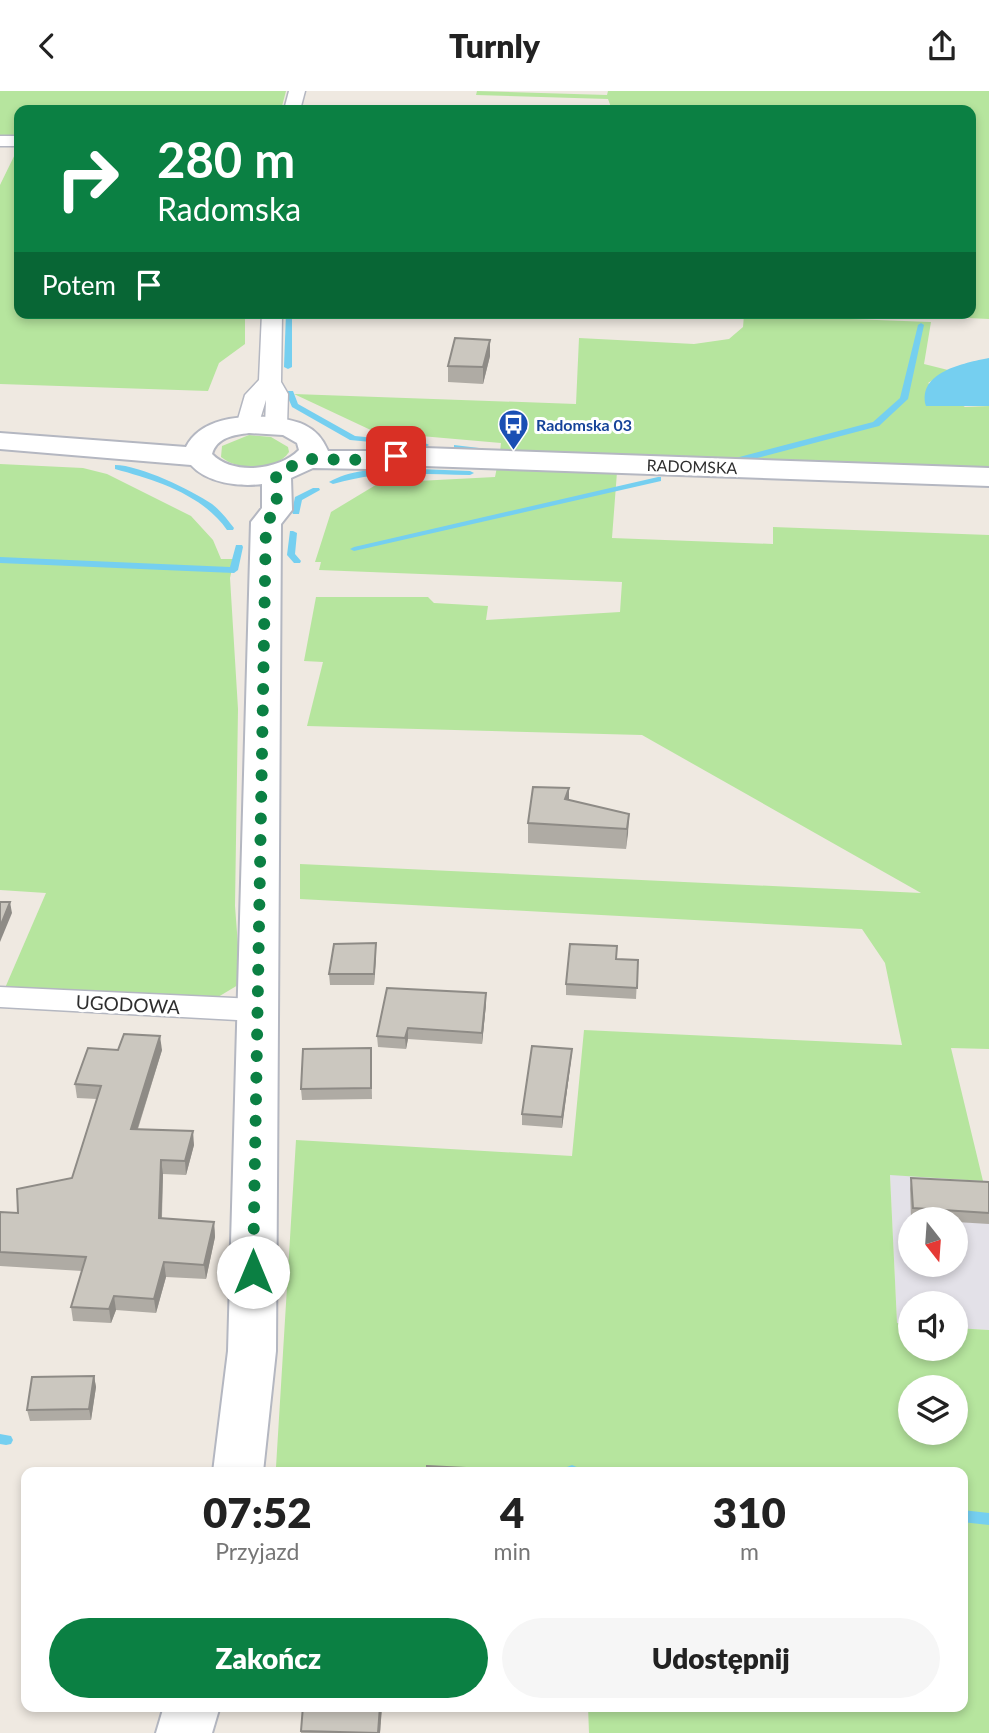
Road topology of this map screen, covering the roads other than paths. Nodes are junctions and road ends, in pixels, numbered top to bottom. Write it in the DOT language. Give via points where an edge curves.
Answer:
graph roads {
  1 [pos="272,319"];
  2 [pos="270,382"];
  3 [pos="247,426"];
  4 [pos="276,426"];
  5 [pos="0,441"];
  6 [pos="201,449"];
  7 [pos="311,452"];
  8 [pos="276,473"];
  9 [pos="246,476"];
  10 [pos="989,477"];
  11 [pos="266,522"];
  12 [pos="0,997"];
  13 [pos="256,1010"];
  14 [pos="239,1467"];
  15 [pos="190,1712"];
  16 [pos="184,1733"];
  1 -- 2 [label="street"];
  2 -- 3 [label="street" via="256,395"];
  2 -- 4 [label="street" via="278,394"];
  3 -- 4 [label="street"];
  3 -- 6 [label="street" via="221,431"];
  4 -- 7 [label="street" via="301,433"];
  5 -- 6 [label="street"];
  6 -- 9 [label="street" via="218,471"];
  7 -- 8 [label="street"];
  7 -- 10 [label="street, RADOMSKA" via="368,460 396,456"];
  8 -- 9 [label="street"];
  8 -- 11 [label="street" via="277,510"];
  9 -- 11 [label="street" via="254,514"];
  11 -- 13 [label="street"];
  12 -- 13 [label="street, UGODOWA"];
  13 -- 14 [label="street" via="252,1351"];
  15 -- 16 [label="street"];
}
